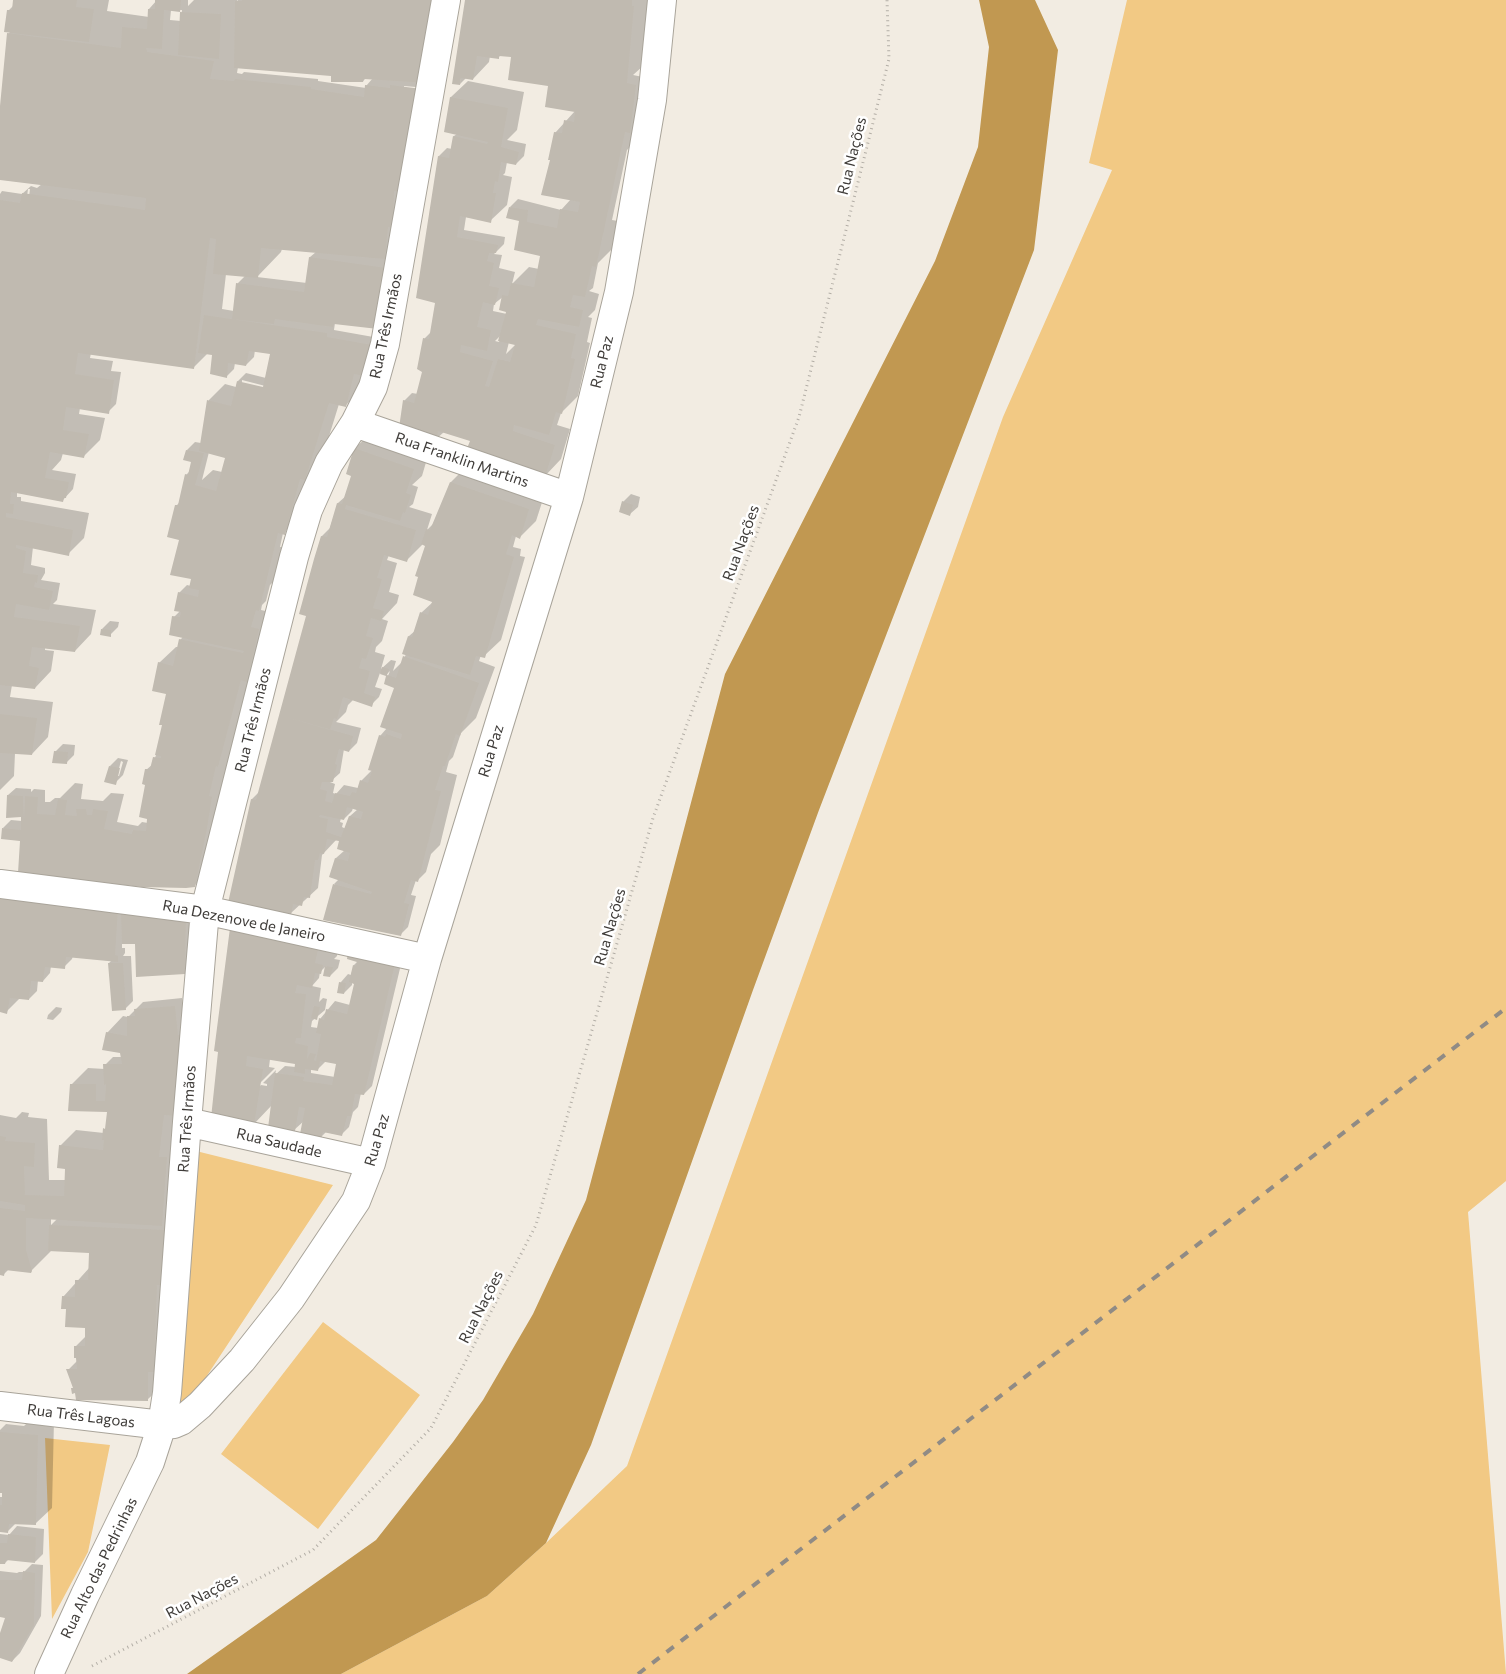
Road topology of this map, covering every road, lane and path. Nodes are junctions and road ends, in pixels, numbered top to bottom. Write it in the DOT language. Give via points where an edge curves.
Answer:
graph roads {
  1 [pos="446,0"];
  2 [pos="662,0"];
  3 [pos="887,0"];
  4 [pos="355,423"];
  5 [pos="569,498"];
  6 [pos="0,884"];
  7 [pos="205,910"];
  8 [pos="427,959"];
  9 [pos="187,1122"];
  10 [pos="371,1163"];
  11 [pos="0,1406"];
  12 [pos="162,1425"];
  13 [pos="150,1462"];
  14 [pos="86,1669"];
  15 [pos="49,1674"];
  1 -- 4 [label="street, Rua Três Irmãos" via="385,344 373,387"];
  2 -- 5 [label="street, Rua Paz" via="652,100 619,292"];
  3 -- 14 [label="path, Rua Nações" via="889,59 799,416 653,818 536,1225 431,1428 313,1550"];
  4 -- 5 [label="street, Rua Franklin Martins"];
  4 -- 7 [label="street, Rua Três Irmãos" via="328,463 308,510"];
  5 -- 8 [label="street, Rua Paz"];
  6 -- 7 [label="street, Rua Dezenove de Janeiro"];
  7 -- 8 [label="street, Rua Dezenove de Janeiro"];
  7 -- 9 [label="street, Rua Três Irmãos"];
  8 -- 10 [label="street, Rua Paz"];
  9 -- 10 [label="street, Rua Saudade"];
  9 -- 12 [label="street, Rua Três Irmãos"];
  10 -- 12 [label="street, Rua Paz" via="356,1201 291,1298 242,1360 181,1421"];
  11 -- 12 [label="street, Rua Três Lagoas"];
  12 -- 13 [label="street, Rua Três Irmãos"];
  13 -- 15 [label="street, Rua Alto das Pedrinhas"];
}
